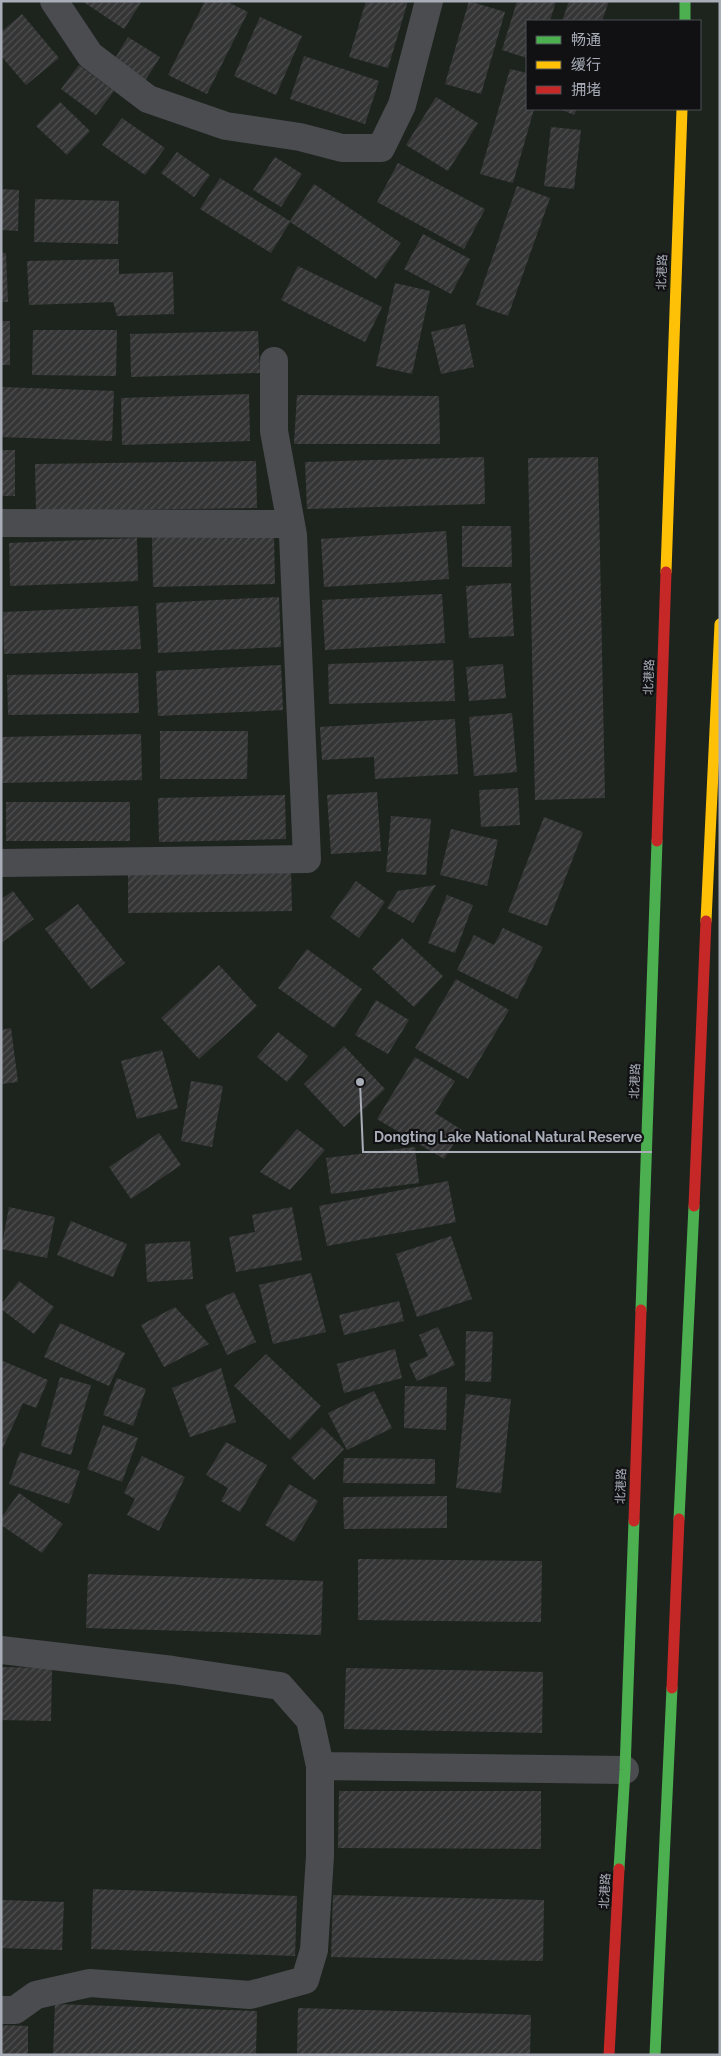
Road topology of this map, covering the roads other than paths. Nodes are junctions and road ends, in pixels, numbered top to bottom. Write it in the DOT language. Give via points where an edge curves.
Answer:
graph roads {
  1 [pos="54,1"];
  2 [pos="429,1"];
  3 [pos="685,1"];
  4 [pos="685,20"];
  5 [pos="682,110"];
  6 [pos="274,361"];
  7 [pos="1,523"];
  8 [pos="290,524"];
  9 [pos="720,624"];
  10 [pos="1,862"];
  11 [pos="1,1650"];
  12 [pos="320,1766"];
  13 [pos="626,1770"];
  14 [pos="1,2010"];
  15 [pos="609,2055"];
  16 [pos="655,2055"];
  1 -- 2 [label="street" via="90,55 148,99 226,126 300,137 342,148 381,148 402,105"];
  3 -- 4 [label="main road"];
  5 -- 13 [label="main road, 北港路"];
  6 -- 8 [label="street" via="274,431"];
  7 -- 8 [label="street"];
  8 -- 10 [label="street" via="307,859"];
  9 -- 16 [label="main road"];
  11 -- 12 [label="street" via="280,1686 310,1720"];
  12 -- 13 [label="street"];
  12 -- 14 [label="street" via="320,1856 314,1950 305,1980 250,1995 90,1983 36,1995 15,2010"];
  13 -- 15 [label="main road, 北港路"];
}
